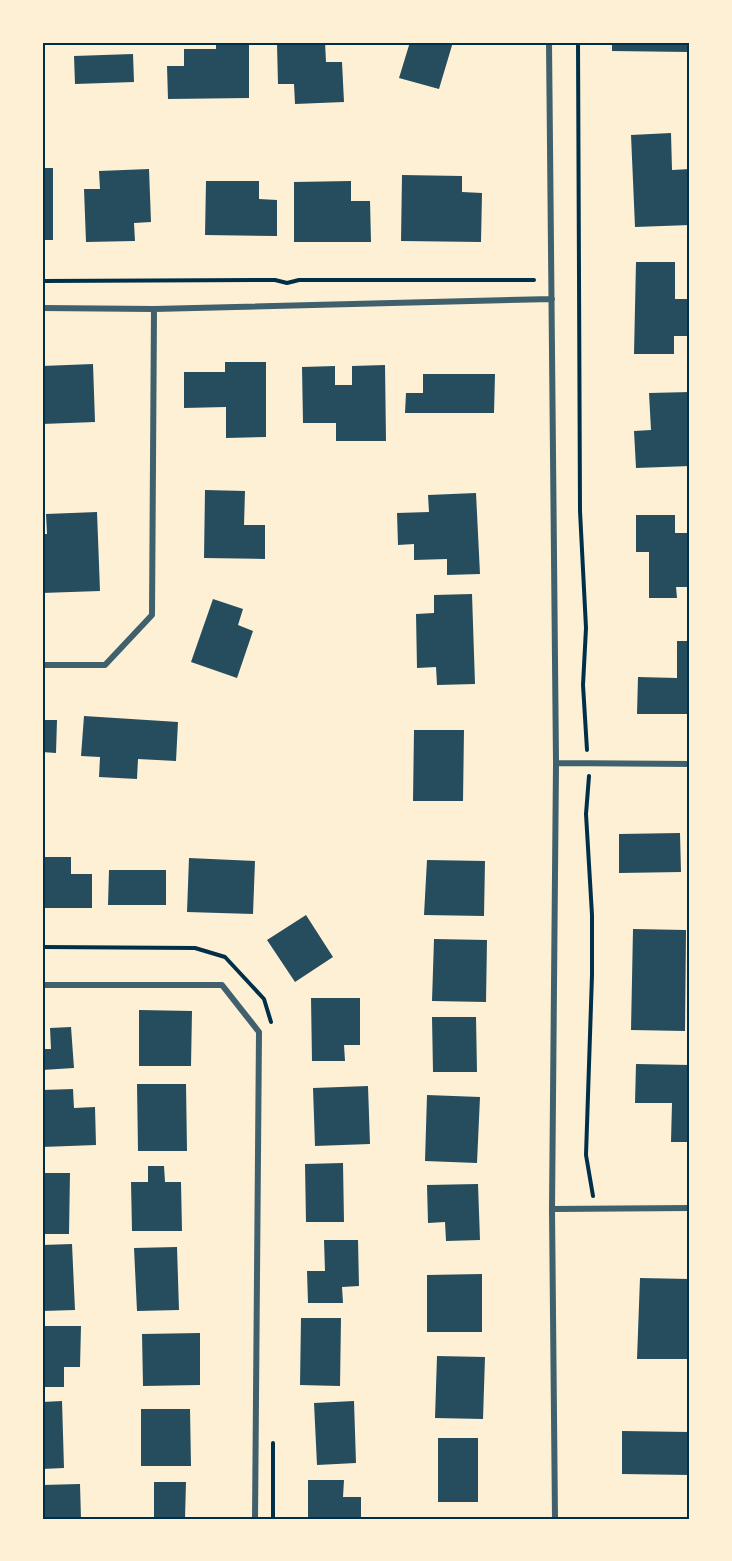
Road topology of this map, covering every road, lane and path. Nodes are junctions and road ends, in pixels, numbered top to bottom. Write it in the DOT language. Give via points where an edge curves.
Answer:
graph roads {
  1 [pos="549,42"];
  2 [pos="578,42"];
  3 [pos="42,280"];
  4 [pos="534,280"];
  5 [pos="552,299"];
  6 [pos="42,308"];
  7 [pos="154,309"];
  8 [pos="42,665"];
  9 [pos="556,763"];
  10 [pos="588,763"];
  11 [pos="690,764"];
  12 [pos="42,947"];
  13 [pos="42,986"];
  14 [pos="273,1029"];
  15 [pos="690,1208"];
  16 [pos="552,1209"];
  17 [pos="595,1209"];
  18 [pos="273,1435"];
  19 [pos="255,1519"];
  20 [pos="273,1519"];
  21 [pos="555,1519"];
  1 -- 5 [label="street"];
  2 -- 10 [label="path" via="580,511"];
  3 -- 4 [label="path"];
  5 -- 7 [label="street"];
  5 -- 9 [label="street"];
  6 -- 7 [label="street"];
  7 -- 8 [label="street" via="152,615 105,665"];
  9 -- 10 [label="street"];
  9 -- 16 [label="street"];
  10 -- 11 [label="street"];
  10 -- 17 [label="path" via="592,975 586,1155"];
  12 -- 14 [label="path" via="195,948 225,957 264,999"];
  13 -- 19 [label="street" via="222,985 259,1032"];
  15 -- 17 [label="street"];
  16 -- 17 [label="street"];
  16 -- 21 [label="street"];
  18 -- 20 [label="path"];
}
